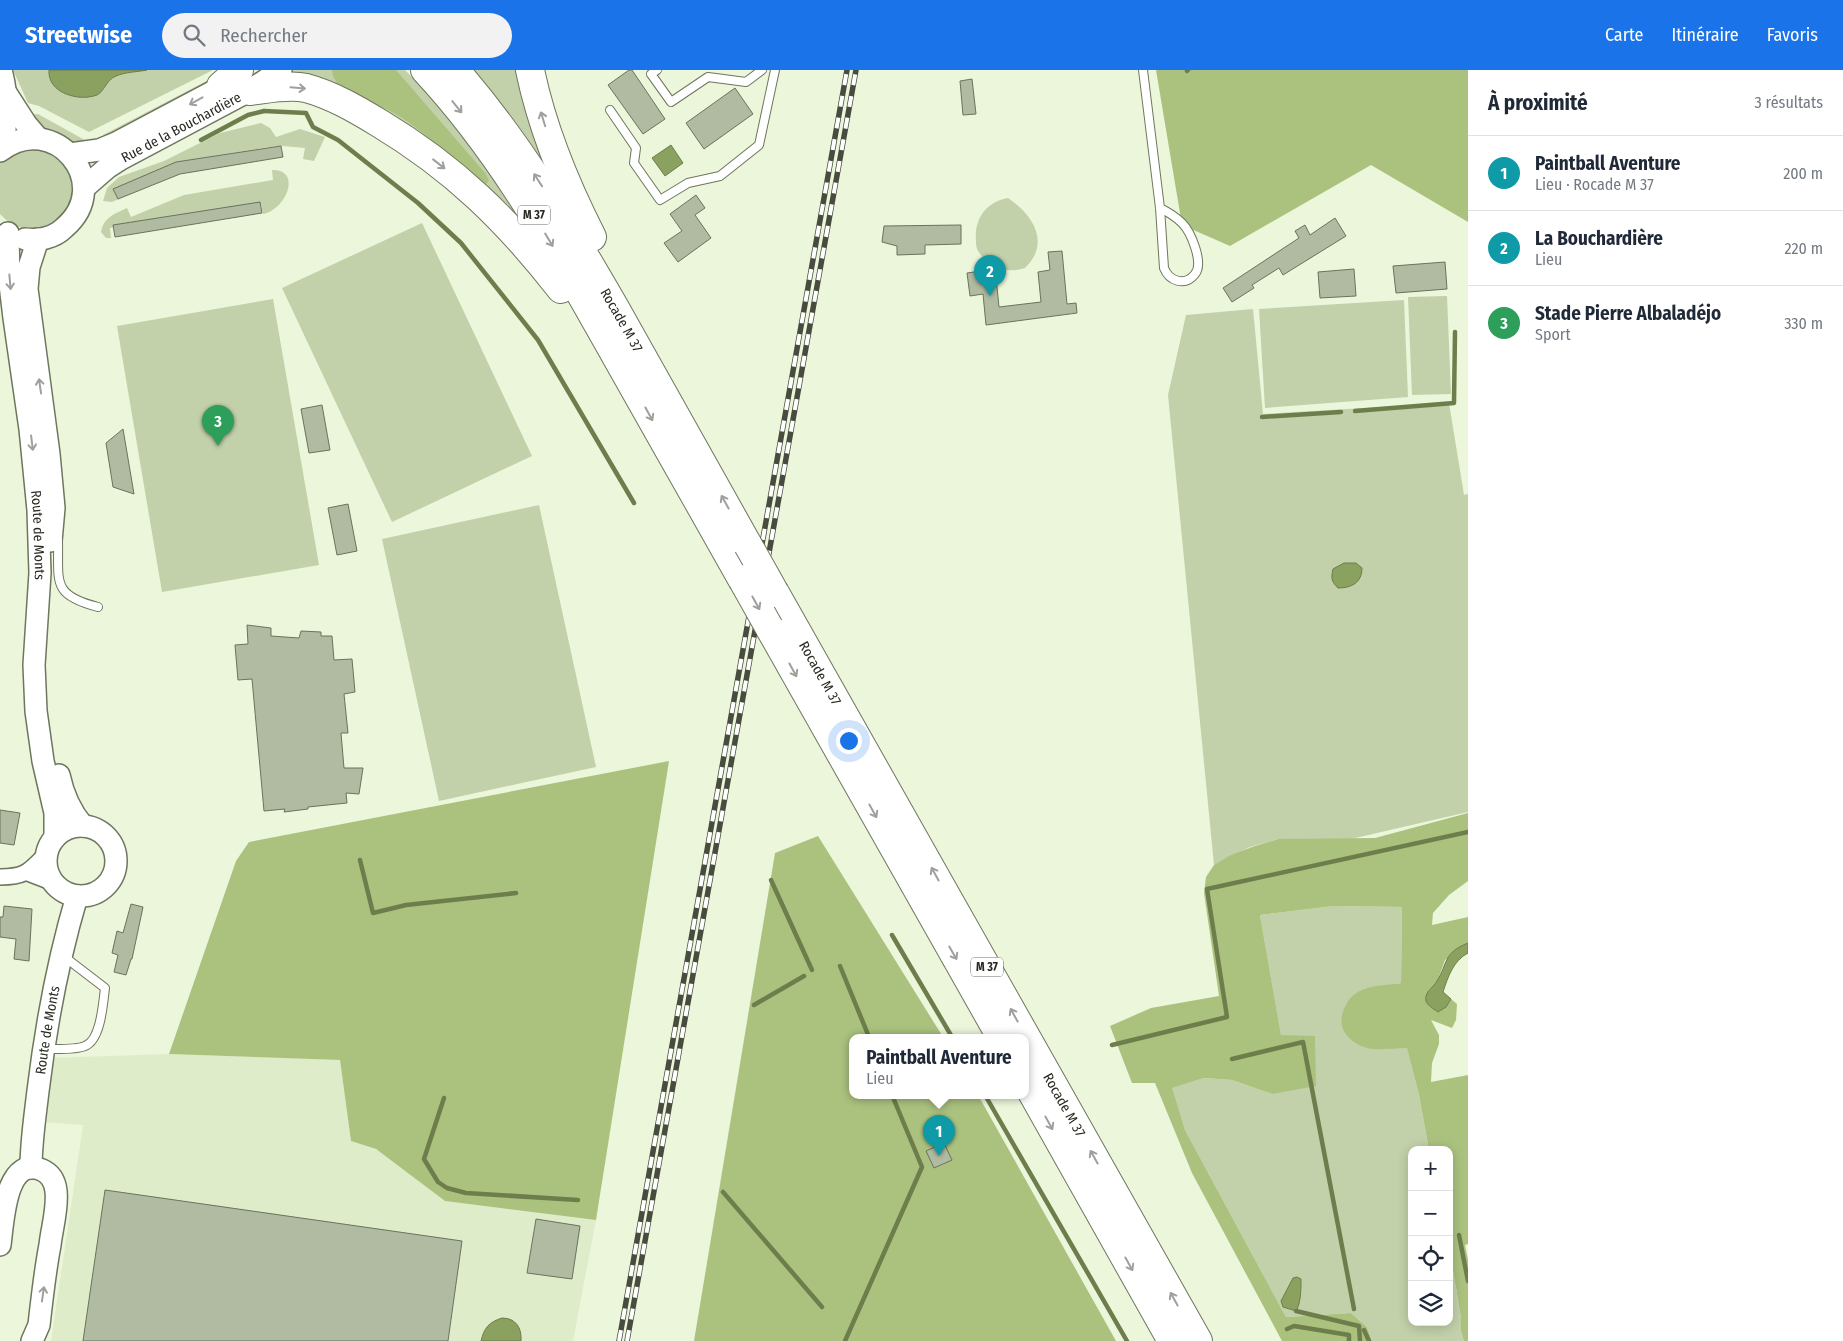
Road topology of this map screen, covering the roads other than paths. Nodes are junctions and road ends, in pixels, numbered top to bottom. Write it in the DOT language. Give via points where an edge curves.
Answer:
graph roads {
  1 [pos="1,70"];
  2 [pos="281,70"];
  3 [pos="425,70"];
  4 [pos="455,70"];
  5 [pos="530,70"];
  6 [pos="657,70"];
  7 [pos="762,70"];
  8 [pos="775,70"];
  9 [pos="1143,70"];
  10 [pos="706,73"];
  11 [pos="241,79"];
  12 [pos="6,93"];
  13 [pos="610,110"];
  14 [pos="38,138"];
  15 [pos="1,150"];
  16 [pos="70,154"];
  17 [pos="84,188"];
  18 [pos="1160,208"];
  19 [pos="4,230"];
  20 [pos="38,240"];
  21 [pos="625,327"];
  22 [pos="625,371"];
  23 [pos="54,508"];
  24 [pos="98,607"];
  25 [pos="83,826"];
  26 [pos="51,846"];
  27 [pos="28,873"];
  28 [pos="0,877"];
  29 [pos="54,883"];
  30 [pos="76,896"];
  31 [pos="62,954"];
  32 [pos="999,1034"];
  33 [pos="1025,1034"];
  34 [pos="1029,1041"];
  35 [pos="43,1049"];
  36 [pos="1029,1087"];
  37 [pos="31,1168"];
  38 [pos="2,1220"];
  39 [pos="0,1245"];
  40 [pos="32,1341"];
  41 [pos="1172,1341"];
  42 [pos="1198,1341"];
  1 -- 12 [label="main road"];
  2 -- 11 [label="main road, Rue de la Bouchardière"];
  3 -- 22 [label="highway, Rocade M 37 / M 37, one-way" via="471,124 514,183"];
  21 -- 4 [label="highway, Rocade M 37 / M 37, one-way" via="527,163"];
  21 -- 5 [label="highway, one-way" via="600,254 555,154"];
  6 -- 10 [label="lane" via="651,74 671,102"];
  7 -- 10 [label="lane" via="746,82"];
  8 -- 13 [label="lane" via="759,146 720,176 688,183 660,200 634,163 636,148"];
  9 -- 18 [label="lane"];
  11 -- 16 [label="main road, Rue de la Bouchardière, one-way" via="116,143 99,150"];
  11 -- 17 [label="main road, Rue de la Bouchardière" via="107,168"];
  11 -- 22 [label="highway, one-way" via="321,93 362,113 434,160 508,224"];
  12 -- 14 [label="main road"];
  12 -- 15 [label="main road" via="5,135"];
  14 -- 15 [label="main road" via="12,143"];
  14 -- 16 [label="main road" via="50,141"];
  16 -- 17 [label="main road" via="80,170"];
  17 -- 20 [label="main road" via="80,209 72,222 60,232"];
  18 -- 18 [label="lane" via="1164,268 1173,279 1188,279 1197,269 1193,242 1184,224"];
  19 -- 20 [label="main road" via="28,240"];
  19 -- 26 [label="main road, Route de Monts, one-way" via="38,510 40,573 34,665 36,712 55,813"];
  23 -- 20 [label="main road, Route de Monts, one-way" via="27,289 29,267"];
  33 -- 21 [label="highway, Rocade M 37 / M 37, one-way, bridge"];
  22 -- 32 [label="highway, Rocade M 37 / M 37, one-way, bridge"];
  23 -- 24 [label="lane" via="60,586 71,598"];
  23 -- 25 [label="main road, Route de Monts" via="47,641 49,710 63,791 75,818"];
  25 -- 26 [label="main road" via="63,831"];
  25 -- 30 [label="main road" via="98,830 112,843 116,865 107,885 98,892"];
  26 -- 27 [label="street"];
  26 -- 29 [label="main road" via="46,867"];
  27 -- 28 [label="street"];
  27 -- 29 [label="street"];
  29 -- 30 [label="main road"];
  30 -- 31 [label="main road, Route de Monts"];
  31 -- 35 [label="main road, Route de Monts"];
  31 -- 35 [label="lane" via="105,988 98,1030 93,1041 85,1046"];
  42 -- 34 [label="highway, Rocade M 37 / M 37, one-way, bridge"];
  35 -- 37 [label="main road, Route de Monts"];
  36 -- 41 [label="highway, Rocade M 37, one-way"];
  37 -- 38 [label="main road" via="20,1172 12,1183"];
  40 -- 37 [label="main road, one-way" via="39,1325 56,1191 48,1173"];
  38 -- 39 [label="main road"];
}
